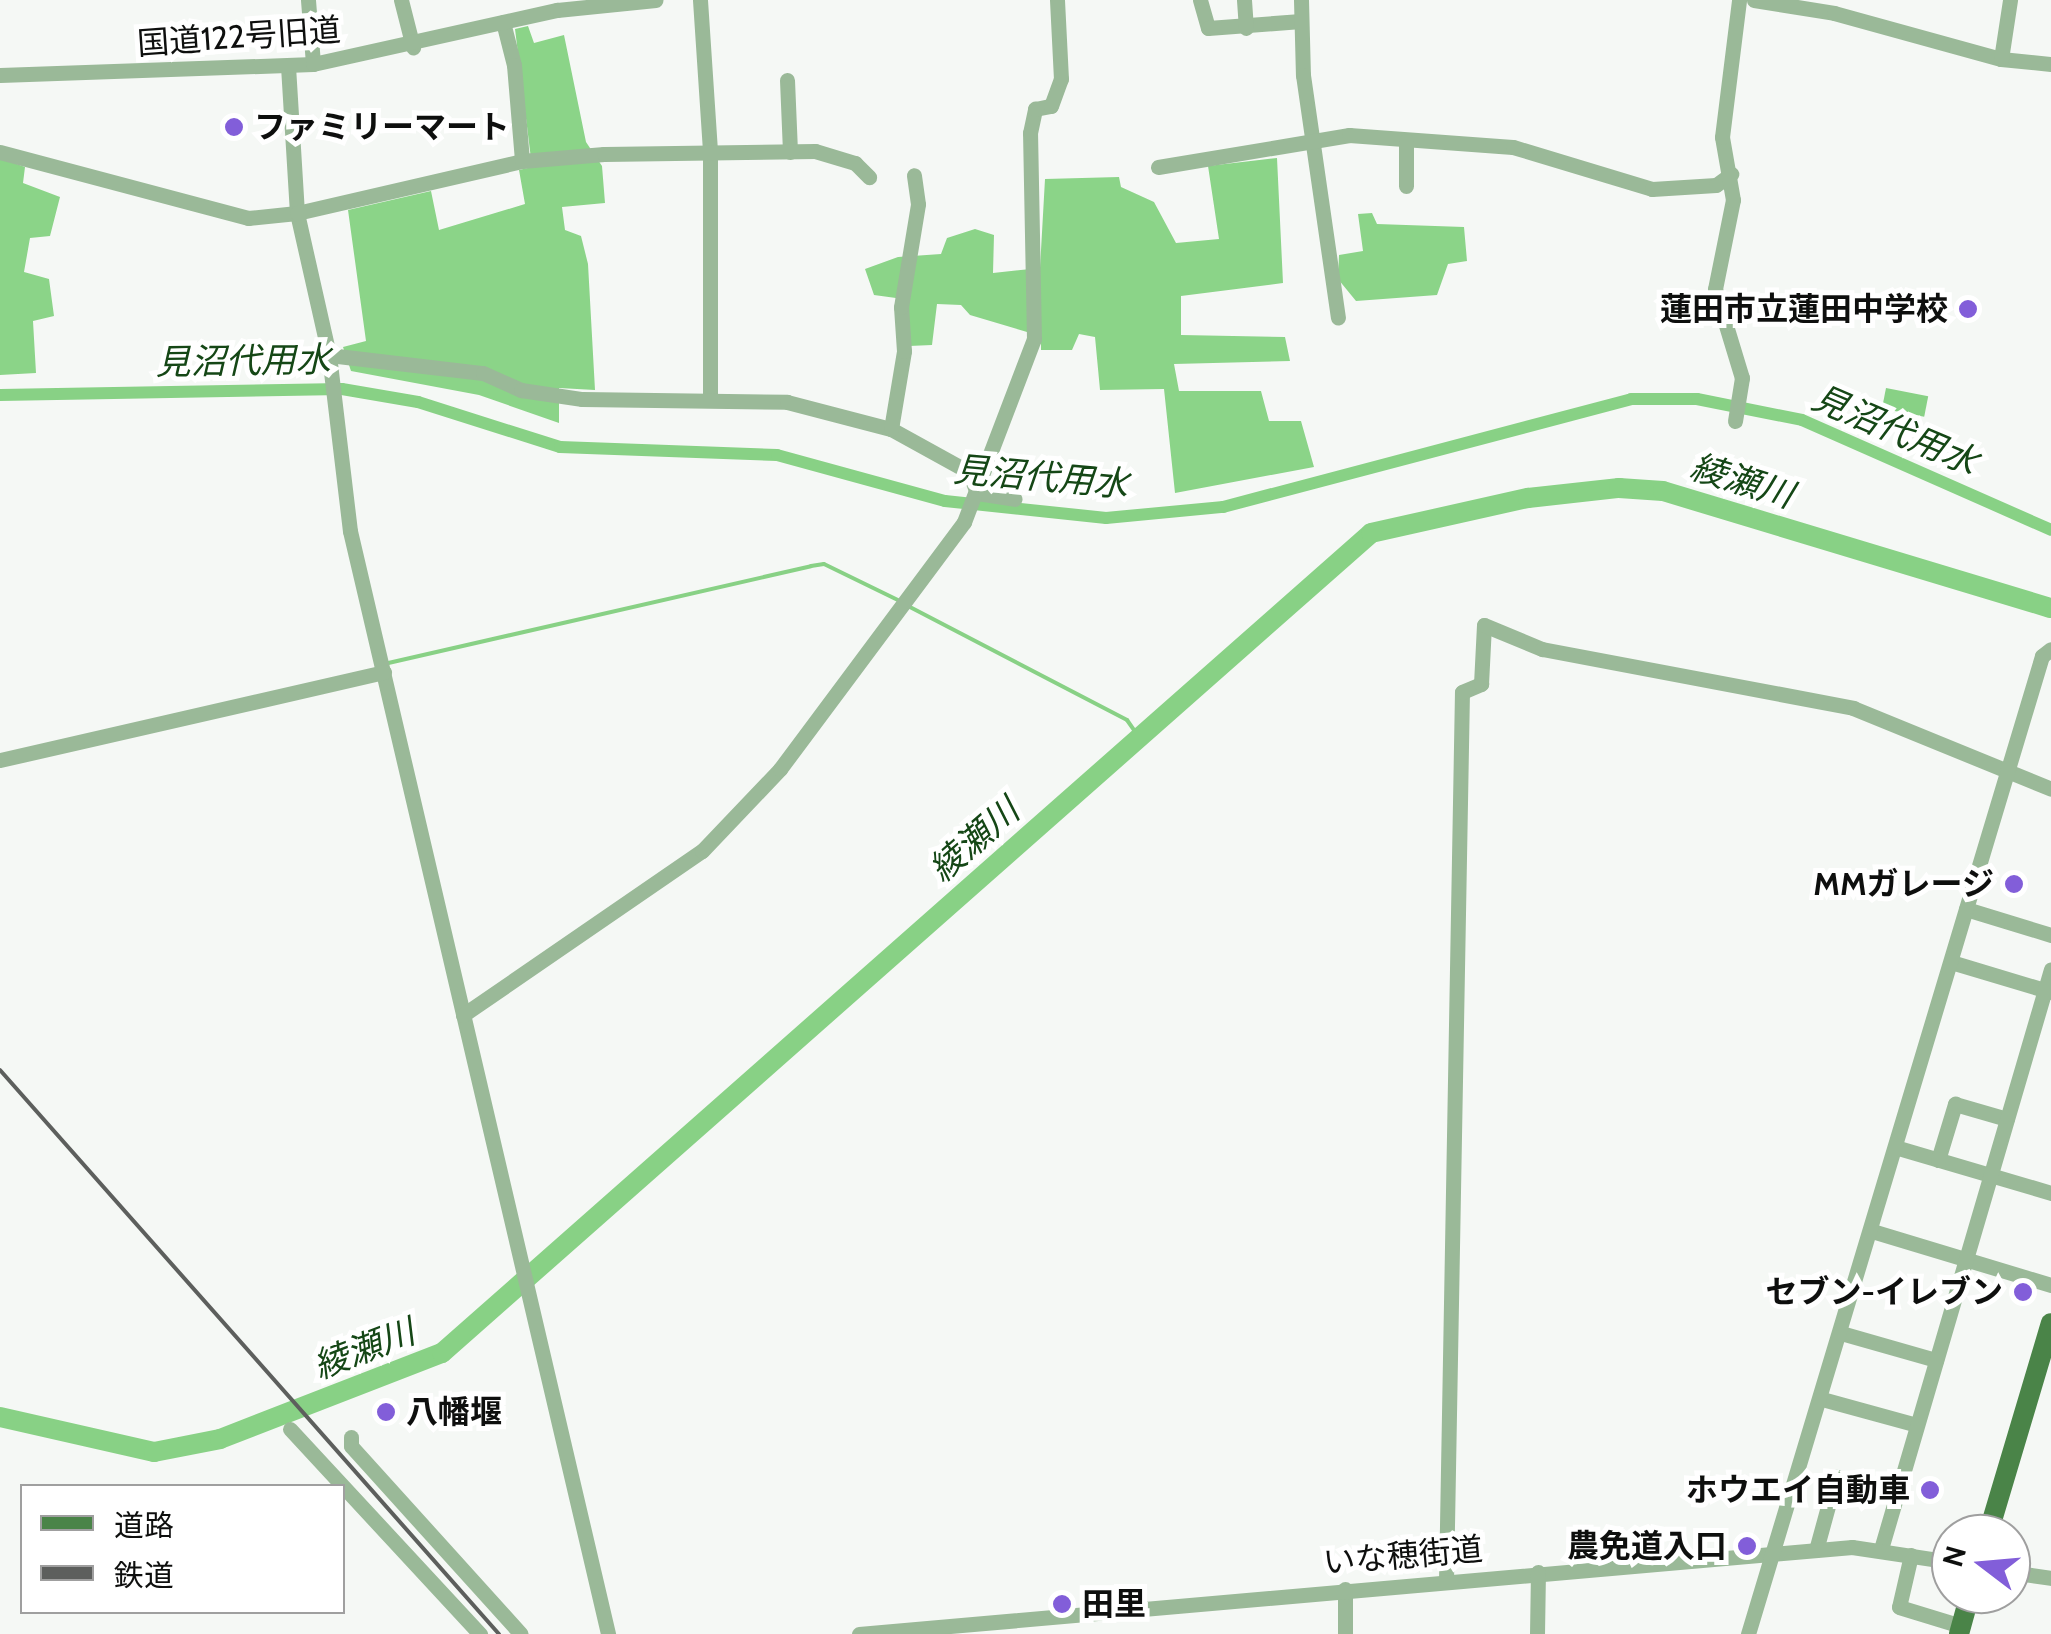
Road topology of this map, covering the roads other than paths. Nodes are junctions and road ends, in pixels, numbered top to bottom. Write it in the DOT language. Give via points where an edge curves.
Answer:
graph roads {
  1 [pos="308,0"];
  2 [pos="401,0"];
  3 [pos="654,0"];
  4 [pos="700,0"];
  5 [pos="1057,0"];
  6 [pos="1200,0"];
  7 [pos="1244,0"];
  8 [pos="1301,0"];
  9 [pos="1739,0"];
  10 [pos="1754,0"];
  11 [pos="2010,0"];
  12 [pos="1835,6"];
  13 [pos="1301,21"];
  14 [pos="503,22"];
  15 [pos="1246,28"];
  16 [pos="413,47"];
  17 [pos="2001,59"];
  18 [pos="313,64"];
  19 [pos="2051,64"];
  20 [pos="288,66"];
  21 [pos="0,74"];
  22 [pos="787,80"];
  23 [pos="1310,139"];
  24 [pos="1406,141"];
  25 [pos="0,152"];
  26 [pos="710,152"];
  27 [pos="790,152"];
  28 [pos="522,161"];
  29 [pos="1158,167"];
  30 [pos="1731,174"];
  31 [pos="914,175"];
  32 [pos="869,177"];
  33 [pos="1406,186"];
  34 [pos="297,213"];
  35 [pos="1338,318"];
  36 [pos="330,354"];
  37 [pos="710,397"];
  38 [pos="1737,410"];
  39 [pos="891,429"];
  40 [pos="1015,499"];
  41 [pos="973,502"];
  42 [pos="2051,648"];
  43 [pos="384,672"];
  44 [pos="0,760"];
  45 [pos="2008,776"];
  46 [pos="2051,789"];
  47 [pos="1966,909"];
  48 [pos="2051,935"];
  49 [pos="1951,962"];
  50 [pos="2051,969"];
  51 [pos="2048,991"];
  52 [pos="463,1014"];
  53 [pos="2007,1119"];
  54 [pos="1895,1147"];
  55 [pos="1938,1160"];
  56 [pos="1990,1175"];
  57 [pos="2051,1193"];
  58 [pos="1872,1231"];
  59 [pos="1966,1259"];
  60 [pos="2051,1285"];
  61 [pos="2051,1323"];
  62 [pos="1842,1334"];
  63 [pos="1936,1360"];
  64 [pos="1822,1399"];
  65 [pos="1917,1425"];
  66 [pos="290,1429"];
  67 [pos="351,1438"];
  68 [pos="341,1484"];
  69 [pos="345,1488"];
  70 [pos="1896,1494"];
  71 [pos="1994,1514"];
  72 [pos="1880,1549"];
  73 [pos="1816,1550"];
  74 [pos="1773,1553"];
  75 [pos="1911,1554"];
  76 [pos="1931,1558"];
  77 [pos="1538,1572"];
  78 [pos="1446,1581"];
  79 [pos="1345,1589"];
  80 [pos="1052,1614"];
  81 [pos="1960,1630"];
  82 [pos="480,1634"];
  83 [pos="521,1634"];
  84 [pos="608,1634"];
  85 [pos="859,1634"];
  86 [pos="1052,1634"];
  87 [pos="1346,1634"];
  88 [pos="1537,1634"];
  89 [pos="1748,1634"];
  1 -- 18 [label="street"];
  2 -- 16 [label="street"];
  3 -- 14 [label="street, 国道122号旧道"];
  4 -- 26 [label="street"];
  5 -- 41 [label="street" via="1062,79 1051,106 1035,109 1030,133 1034,339"];
  6 -- 15 [label="street" via="1208,28"];
  7 -- 15 [label="street"];
  8 -- 13 [label="street"];
  9 -- 30 [label="street" via="1722,137"];
  10 -- 12 [label="street"];
  11 -- 17 [label="street"];
  12 -- 17 [label="street"];
  13 -- 15 [label="street"];
  13 -- 23 [label="street"];
  14 -- 16 [label="street, 国道122号旧道"];
  14 -- 28 [label="street" via="514,65"];
  16 -- 18 [label="street, 国道122号旧道"];
  17 -- 19 [label="street"];
  18 -- 20 [label="street, 国道122号旧道"];
  20 -- 21 [label="street, 国道122号旧道"];
  20 -- 34 [label="street"];
  22 -- 27 [label="street"];
  23 -- 24 [label="street"];
  23 -- 29 [label="street"];
  23 -- 35 [label="street"];
  24 -- 30 [label="street" via="1513,147 1652,189 1716,185"];
  24 -- 33 [label="street"];
  25 -- 34 [label="street" via="219,214"];
  26 -- 27 [label="street"];
  26 -- 28 [label="street"];
  26 -- 37 [label="street"];
  27 -- 32 [label="street" via="842,158"];
  28 -- 34 [label="street"];
  30 -- 38 [label="street" via="1730,228 1716,288 1740,367"];
  31 -- 39 [label="street" via="918,204"];
  34 -- 36 [label="street"];
  36 -- 37 [label="street" via="483,373 521,390 582,399"];
  36 -- 43 [label="street" via="350,531"];
  37 -- 39 [label="street" via="787,402"];
  39 -- 41 [label="street" via="969,472"];
  40 -- 41 [label="street"];
  41 -- 52 [label="street" via="850,680 716,838"];
  42 -- 45 [label="street" via="2042,656"];
  43 -- 44 [label="street"];
  43 -- 52 [label="street"];
  45 -- 46 [label="street"];
  45 -- 47 [label="street"];
  45 -- 78 [label="street" via="1923,732 1853,708 1542,649 1484,625 1481,684 1462,692"];
  47 -- 48 [label="street"];
  47 -- 49 [label="street"];
  49 -- 51 [label="street"];
  49 -- 54 [label="street"];
  50 -- 51 [label="street"];
  51 -- 53 [label="street"];
  52 -- 84 [label="street"];
  53 -- 55 [label="street" via="1955,1104"];
  53 -- 56 [label="street"];
  54 -- 55 [label="street"];
  54 -- 58 [label="street"];
  55 -- 56 [label="street"];
  56 -- 57 [label="street"];
  56 -- 59 [label="street"];
  58 -- 59 [label="street"];
  58 -- 62 [label="street"];
  59 -- 60 [label="street"];
  59 -- 63 [label="street"];
  61 -- 71 [label="main road"];
  62 -- 63 [label="street"];
  62 -- 64 [label="street"];
  63 -- 65 [label="street"];
  64 -- 65 [label="street"];
  64 -- 74 [label="street"];
  65 -- 70 [label="street"];
  66 -- 68 [label="street"];
  67 -- 83 [label="street" via="350,1446"];
  69 -- 82 [label="street"];
  70 -- 72 [label="street"];
  70 -- 73 [label="street" via="1836,1477"];
  72 -- 73 [label="street, いな穂街道"];
  72 -- 75 [label="street, いな穂街道"];
  73 -- 74 [label="street, いな穂街道"];
  74 -- 77 [label="street, いな穂街道"];
  74 -- 89 [label="street"];
  75 -- 76 [label="street, いな穂街道"];
  75 -- 81 [label="street" via="1898,1607"];
  77 -- 78 [label="street, いな穂街道"];
  77 -- 88 [label="street"];
  78 -- 79 [label="street, いな穂街道"];
  79 -- 80 [label="street, いな穂街道"];
  79 -- 87 [label="street"];
  80 -- 85 [label="street, いな穂街道"];
  80 -- 86 [label="street"];
}
